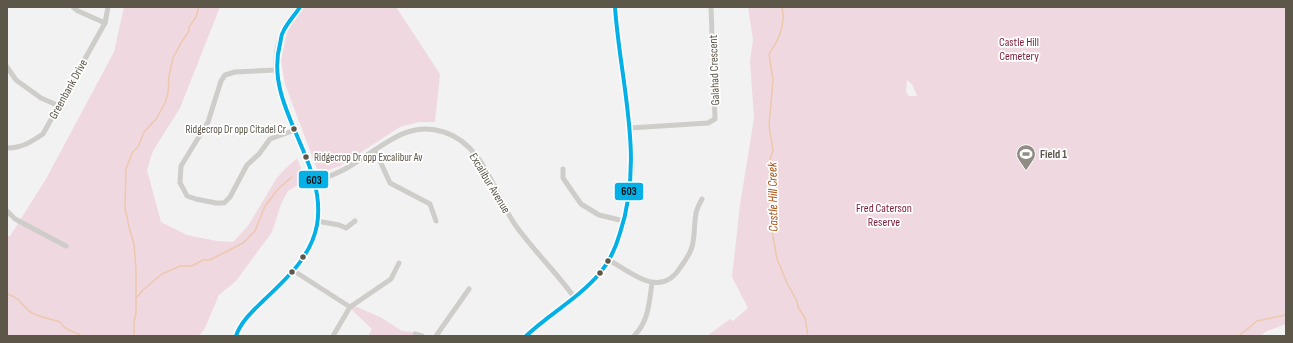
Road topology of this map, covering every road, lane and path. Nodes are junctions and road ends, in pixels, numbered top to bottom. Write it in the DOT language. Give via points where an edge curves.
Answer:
graph roads {
  1 [pos="74,7"];
  2 [pos="108,7"];
  3 [pos="300,7"];
  4 [pos="615,7"];
  5 [pos="711,7"];
  6 [pos="104,23"];
  7 [pos="7,67"];
  8 [pos="276,70"];
  9 [pos="59,106"];
  10 [pos="630,128"];
  11 [pos="295,130"];
  12 [pos="7,148"];
  13 [pos="375,150"];
  14 [pos="563,169"];
  15 [pos="314,182"];
  16 [pos="702,199"];
  17 [pos="7,211"];
  18 [pos="317,221"];
  19 [pos="355,221"];
  20 [pos="436,221"];
  21 [pos="624,221"];
  22 [pos="66,246"];
  23 [pos="609,260"];
  24 [pos="399,263"];
  25 [pos="294,271"];
  26 [pos="652,283"];
  27 [pos="469,289"];
  28 [pos="574,297"];
  29 [pos="350,307"];
  30 [pos="415,334"];
  31 [pos="236,336"];
  32 [pos="333,336"];
  33 [pos="422,336"];
  34 [pos="436,336"];
  35 [pos="526,336"];
  36 [pos="634,336"];
  1 -- 6 [label="street"];
  2 -- 6 [label="street, Greenbank Drive"];
  3 -- 8 [label="street" via="280,41"];
  4 -- 10 [label="street"];
  5 -- 10 [label="street, Galahad Crescent" via="715,119 708,123"];
  6 -- 9 [label="street, Greenbank Drive"];
  7 -- 9 [label="street" via="16,80 41,98"];
  8 -- 11 [label="street" via="279,89"];
  8 -- 11 [label="street" via="235,72 225,75 208,122 181,166 180,183 187,196 216,204 224,203 230,197 247,165 259,154 270,138"];
  9 -- 12 [label="street, Greenbank Drive" via="43,134 28,144"];
  10 -- 21 [label="street" via="631,177"];
  11 -- 15 [label="street"];
  13 -- 15 [label="street, Excalibur Avenue" via="345,169"];
  13 -- 20 [label="street" via="390,183 430,204"];
  13 -- 28 [label="street, Excalibur Avenue" via="401,134 413,130 438,130 463,141 475,154 515,225"];
  14 -- 21 [label="street" via="563,178 581,204 599,215"];
  15 -- 18 [label="street"];
  16 -- 26 [label="street" via="696,211 690,252 671,278"];
  17 -- 22 [label="street" via="16,219"];
  18 -- 19 [label="street" via="346,228"];
  18 -- 25 [label="street" via="306,254"];
  21 -- 23 [label="street"];
  23 -- 26 [label="street"];
  23 -- 28 [label="street" via="592,281"];
  24 -- 29 [label="street" via="391,279"];
  25 -- 29 [label="street"];
  25 -- 31 [label="street" via="245,318"];
  26 -- 36 [label="street" via="647,315"];
  27 -- 34 [label="street"];
  28 -- 35 [label="street" via="544,318"];
  29 -- 32 [label="street"];
  30 -- 33 [label="street"];
}
